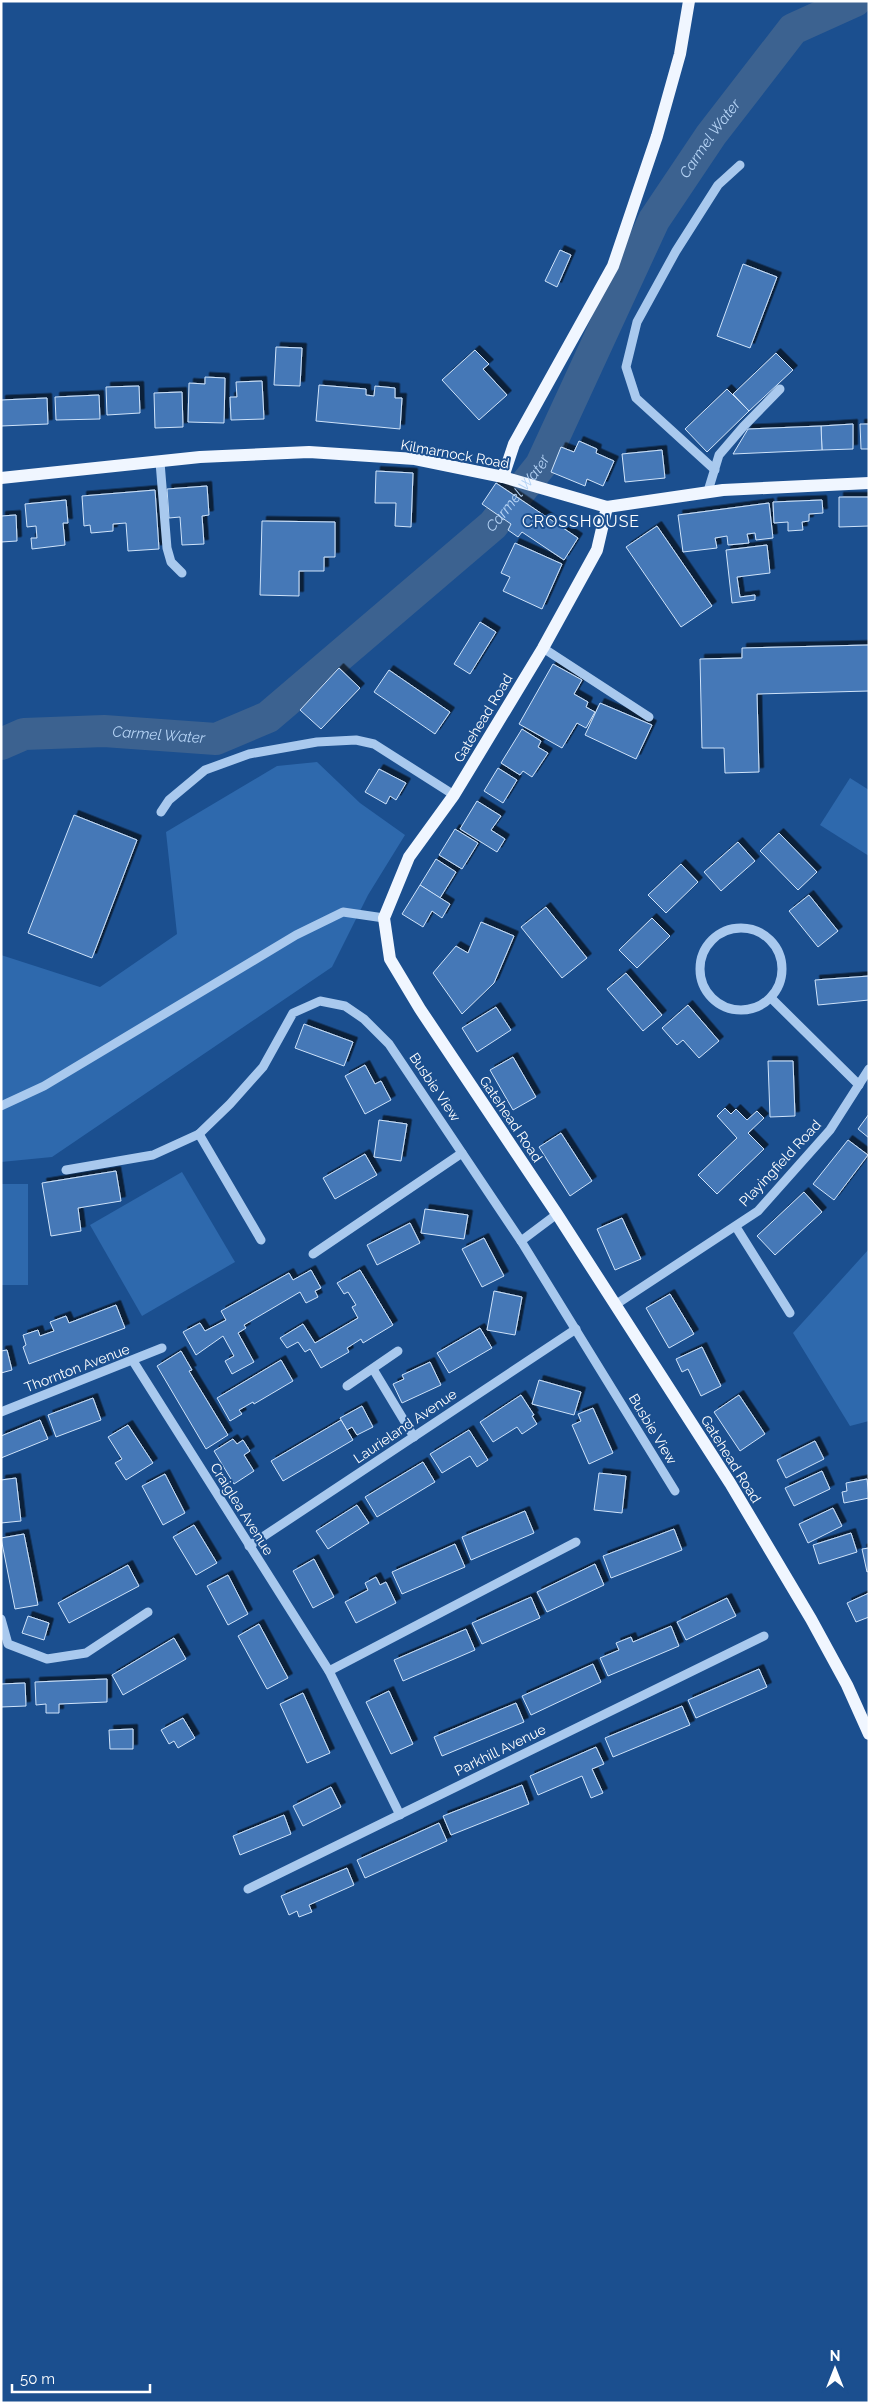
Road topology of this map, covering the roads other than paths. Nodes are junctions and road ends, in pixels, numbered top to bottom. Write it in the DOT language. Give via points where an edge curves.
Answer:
graph roads {
  1 [pos="689,1"];
  2 [pos="740,166"];
  3 [pos="780,389"];
  4 [pos="160,462"];
  5 [pos="715,470"];
  6 [pos="503,476"];
  7 [pos="1,478"];
  8 [pos="869,483"];
  9 [pos="708,491"];
  10 [pos="607,508"];
  11 [pos="182,573"];
  12 [pos="542,648"];
  13 [pos="649,717"];
  14 [pos="454,795"];
  15 [pos="161,812"];
  16 [pos="384,918"];
  17 [pos="771,998"];
  18 [pos="869,1069"];
  19 [pos="859,1084"];
  20 [pos="1,1106"];
  21 [pos="199,1134"];
  22 [pos="462,1153"];
  23 [pos="66,1170"];
  24 [pos="557,1214"];
  25 [pos="736,1227"];
  26 [pos="261,1240"];
  27 [pos="521,1240"];
  28 [pos="313,1254"];
  29 [pos="615,1304"];
  30 [pos="790,1312"];
  31 [pos="576,1329"];
  32 [pos="162,1348"];
  33 [pos="398,1350"];
  34 [pos="133,1361"];
  35 [pos="373,1369"];
  36 [pos="347,1386"];
  37 [pos="1,1412"];
  38 [pos="414,1437"];
  39 [pos="675,1491"];
  40 [pos="576,1542"];
  41 [pos="249,1546"];
  42 [pos="148,1612"];
  43 [pos="1,1619"];
  44 [pos="764,1636"];
  45 [pos="5,1646"];
  46 [pos="329,1671"];
  47 [pos="869,1734"];
  48 [pos="400,1815"];
  49 [pos="248,1889"];
  1 -- 6 [label="main road" via="680,54 657,136 613,266 514,444"];
  2 -- 5 [label="street" via="718,185 676,251 637,322 626,366 636,398"];
  3 -- 5 [label="street" via="719,455"];
  4 -- 6 [label="main road, Kilmarnock Road" via="309,452 415,459"];
  4 -- 7 [label="main road, Kilmarnock Road"];
  4 -- 11 [label="street" via="168,548 172,562"];
  5 -- 9 [label="street"];
  6 -- 10 [label="main road, Kilmarnock Road"];
  8 -- 9 [label="main road, Kilmarnock Road"];
  9 -- 10 [label="main road, Kilmarnock Road"];
  10 -- 12 [label="main road, Gatehead Road" via="597,550"];
  12 -- 13 [label="street"];
  12 -- 14 [label="main road, Gatehead Road"];
  14 -- 15 [label="street" via="374,744 356,740 316,742 249,754 206,770 169,800"];
  14 -- 16 [label="main road, Gatehead Road" via="409,857"];
  16 -- 20 [label="street" via="343,912 296,935 44,1086"];
  16 -- 24 [label="main road, Gatehead Road" via="390,959"];
  17 -- 17 [label="street" via="760,1007 737,1011 723,1007 707,994 699,967 707,944 722,932 736,928 751,929 771,941 782,965 781,979"];
  17 -- 19 [label="street"];
  18 -- 19 [label="street, Playingfield Road"];
  19 -- 25 [label="street, Playingfield Road" via="830,1130 758,1211"];
  21 -- 22 [label="street, Busbie View" via="263,1067 292,1013 320,1000 346,1006 389,1044"];
  21 -- 23 [label="street, Busbie View" via="153,1155"];
  21 -- 26 [label="street"];
  22 -- 27 [label="street, Busbie View"];
  22 -- 28 [label="street"];
  24 -- 27 [label="street"];
  24 -- 29 [label="main road, Gatehead Road"];
  25 -- 29 [label="street, Playingfield Road"];
  25 -- 30 [label="street"];
  27 -- 31 [label="street, Busbie View"];
  29 -- 47 [label="main road, Gatehead Road" via="730,1483 810,1619"];
  31 -- 38 [label="street, Laurieland Avenue"];
  31 -- 39 [label="street, Busbie View"];
  32 -- 34 [label="street, Thornton Avenue"];
  33 -- 35 [label="street"];
  34 -- 37 [label="street, Thornton Avenue"];
  34 -- 41 [label="street, Craiglea Avenue"];
  35 -- 36 [label="street"];
  35 -- 38 [label="street"];
  38 -- 41 [label="street, Laurieland Avenue"];
  40 -- 46 [label="street"];
  41 -- 46 [label="street, Craiglea Avenue"];
  42 -- 45 [label="street" via="86,1653 47,1659"];
  43 -- 45 [label="street"];
  44 -- 48 [label="street, Parkhill Avenue"];
  46 -- 48 [label="street, Craiglea Avenue"];
  48 -- 49 [label="street, Parkhill Avenue"];
}
